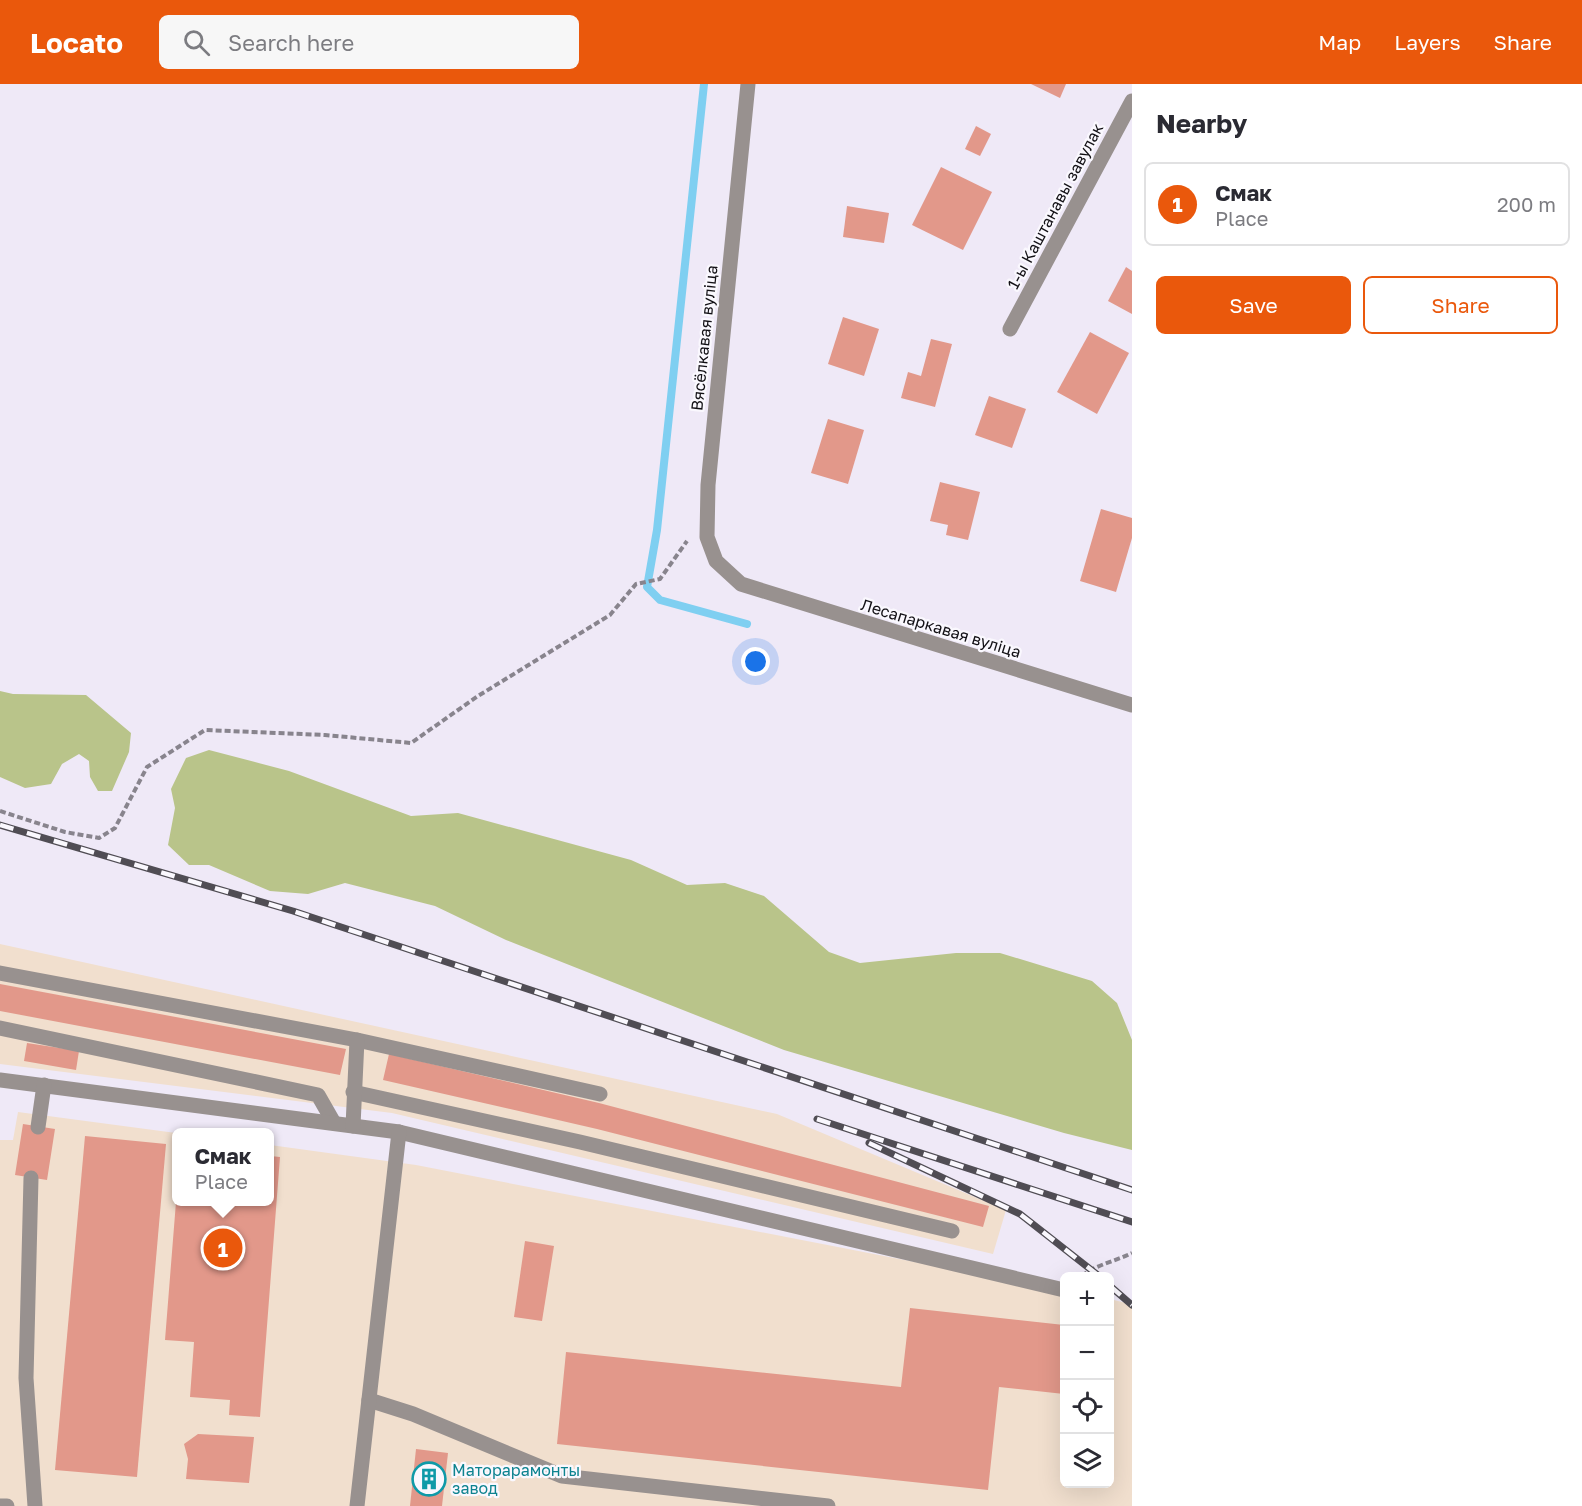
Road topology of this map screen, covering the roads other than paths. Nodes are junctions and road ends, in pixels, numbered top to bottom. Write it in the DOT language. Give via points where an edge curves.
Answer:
graph roads {
  1 [pos="748,84"];
  2 [pos="1132,101"];
  3 [pos="1010,328"];
  4 [pos="741,584"];
  5 [pos="1132,705"];
  6 [pos="0,973"];
  7 [pos="0,1028"];
  8 [pos="357,1040"];
  9 [pos="0,1080"];
  10 [pos="44,1085"];
  11 [pos="353,1092"];
  12 [pos="600,1094"];
  13 [pos="334,1123"];
  14 [pos="353,1126"];
  15 [pos="38,1127"];
  16 [pos="399,1132"];
  17 [pos="31,1178"];
  18 [pos="952,1231"];
  19 [pos="1060,1289"];
  20 [pos="369,1400"];
  21 [pos="0,1506"];
  22 [pos="7,1506"];
  23 [pos="35,1506"];
  24 [pos="357,1506"];
  25 [pos="828,1506"];
  1 -- 4 [label="street, Вясёлкавая вуліца" via="708,485 708,537 716,561"];
  2 -- 3 [label="street, 1-ы Каштанавы завулак"];
  4 -- 5 [label="street, Лесапаркавая вуліца"];
  6 -- 8 [label="street"];
  7 -- 13 [label="street" via="318,1095"];
  8 -- 11 [label="street"];
  8 -- 12 [label="street"];
  9 -- 10 [label="street"];
  10 -- 13 [label="street"];
  10 -- 15 [label="street"];
  11 -- 14 [label="street"];
  11 -- 18 [label="street"];
  13 -- 14 [label="street"];
  14 -- 16 [label="street"];
  16 -- 19 [label="street"];
  16 -- 20 [label="street"];
  17 -- 23 [label="street" via="26,1378"];
  20 -- 24 [label="street"];
  20 -- 25 [label="street" via="413,1414 562,1476"];
  21 -- 22 [label="street"];
}
